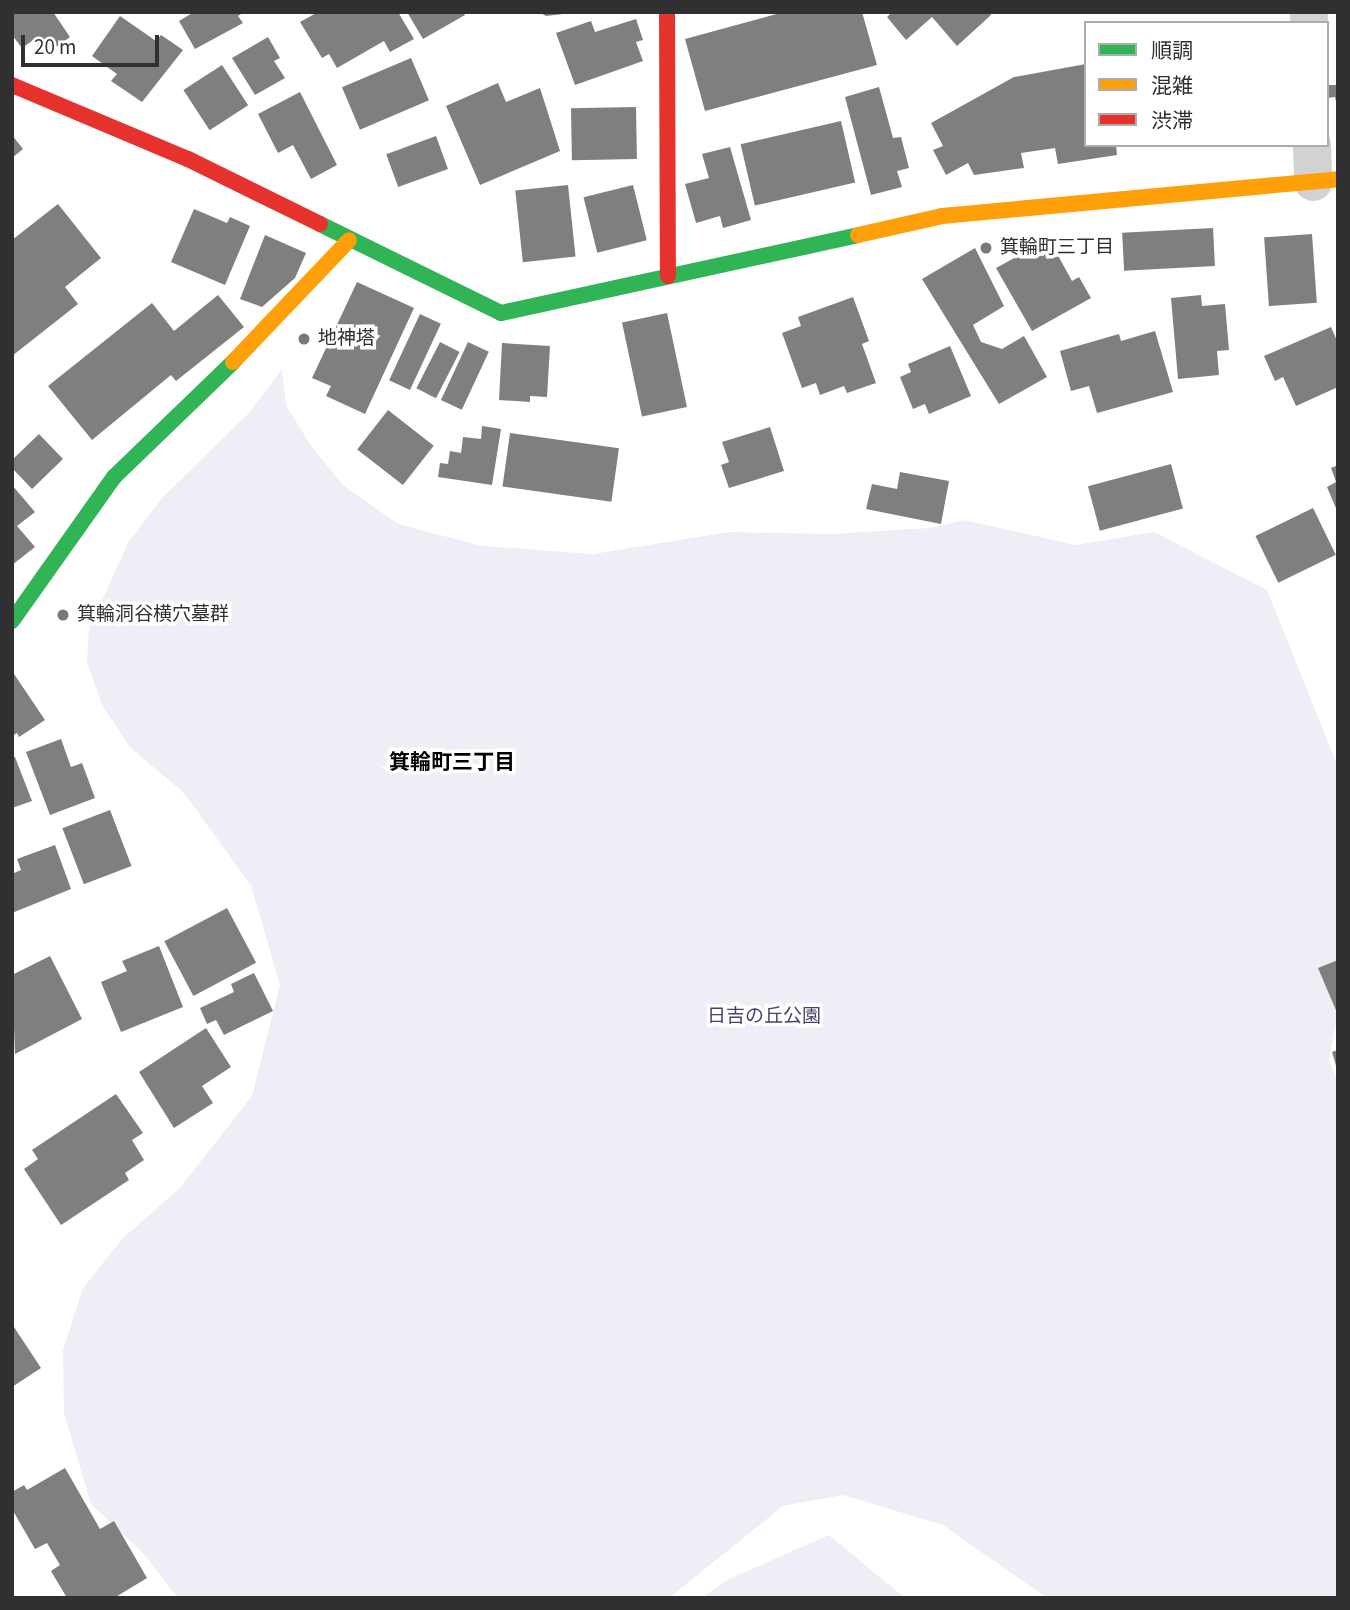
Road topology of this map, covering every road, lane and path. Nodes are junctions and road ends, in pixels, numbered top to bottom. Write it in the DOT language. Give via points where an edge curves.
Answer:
graph roads {
  1 [pos="667,12"];
  2 [pos="12,85"];
  3 [pos="1321,169"];
  4 [pos="349,240"];
  5 [pos="668,276"];
  6 [pos="12,621"];
  1 -- 5 [label="street"];
  2 -- 4 [label="street" via="188,159"];
  3 -- 5 [label="street" via="942,216"];
  4 -- 5 [label="street" via="501,313"];
  4 -- 6 [label="street" via="192,404 114,477"];
}
